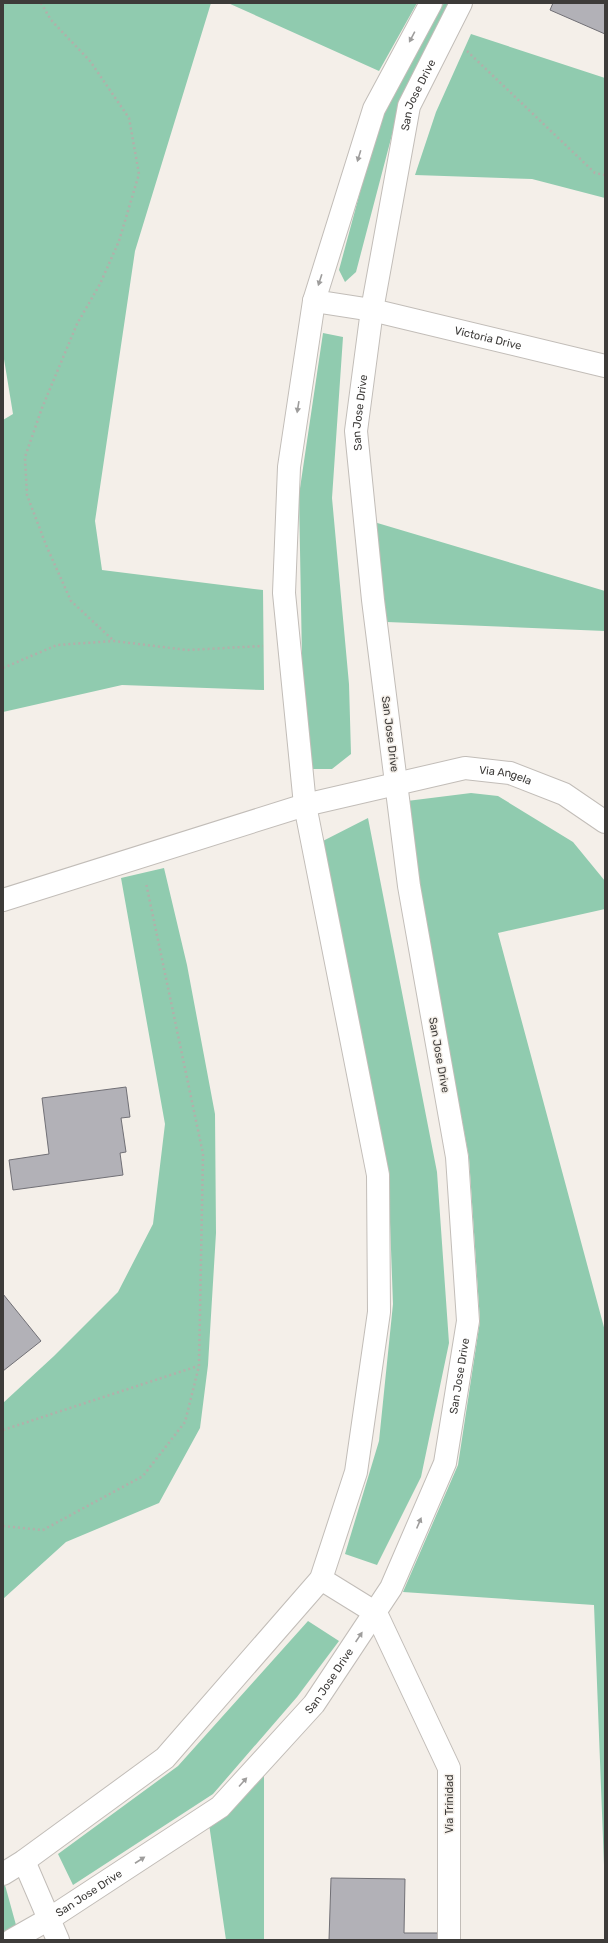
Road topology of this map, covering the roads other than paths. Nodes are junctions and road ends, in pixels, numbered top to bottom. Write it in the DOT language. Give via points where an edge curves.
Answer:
graph roads {
  1 [pos="431,3"];
  2 [pos="461,3"];
  3 [pos="314,301"];
  4 [pos="372,310"];
  5 [pos="605,366"];
  6 [pos="396,784"];
  7 [pos="305,805"];
  8 [pos="605,822"];
  9 [pos="3,900"];
  10 [pos="321,1579"];
  11 [pos="376,1612"];
  12 [pos="24,1861"];
  13 [pos="3,1874"];
  14 [pos="49,1919"];
  15 [pos="12,1940"];
  16 [pos="58,1940"];
  17 [pos="449,1940"];
  1 -- 3 [label="street, one-way" via="374,109"];
  2 -- 4 [label="street, San Jose Drive" via="409,106"];
  3 -- 4 [label="street, Victoria Drive"];
  3 -- 7 [label="street, one-way" via="289,467 284,593"];
  4 -- 5 [label="street, Victoria Drive"];
  4 -- 6 [label="street, San Jose Drive" via="356,431 373,600"];
  6 -- 7 [label="street, Via Angela"];
  6 -- 8 [label="street, Via Angela" via="465,768 510,773 564,794"];
  11 -- 6 [label="street, San Jose Drive, one-way" via="391,1588 445,1463 468,1321 457,1157 409,886"];
  7 -- 9 [label="street, Via Angela"];
  7 -- 10 [label="street" via="378,1175 379,1312 359,1457"];
  10 -- 11 [label="street"];
  10 -- 12 [label="street" via="165,1758"];
  14 -- 11 [label="street, San Jose Drive, one-way" via="220,1807 314,1704"];
  11 -- 17 [label="street, Via Trinidad" via="449,1768"];
  12 -- 13 [label="street"];
  12 -- 14 [label="street"];
  14 -- 15 [label="street, San Jose Drive"];
  14 -- 16 [label="street"];
}
